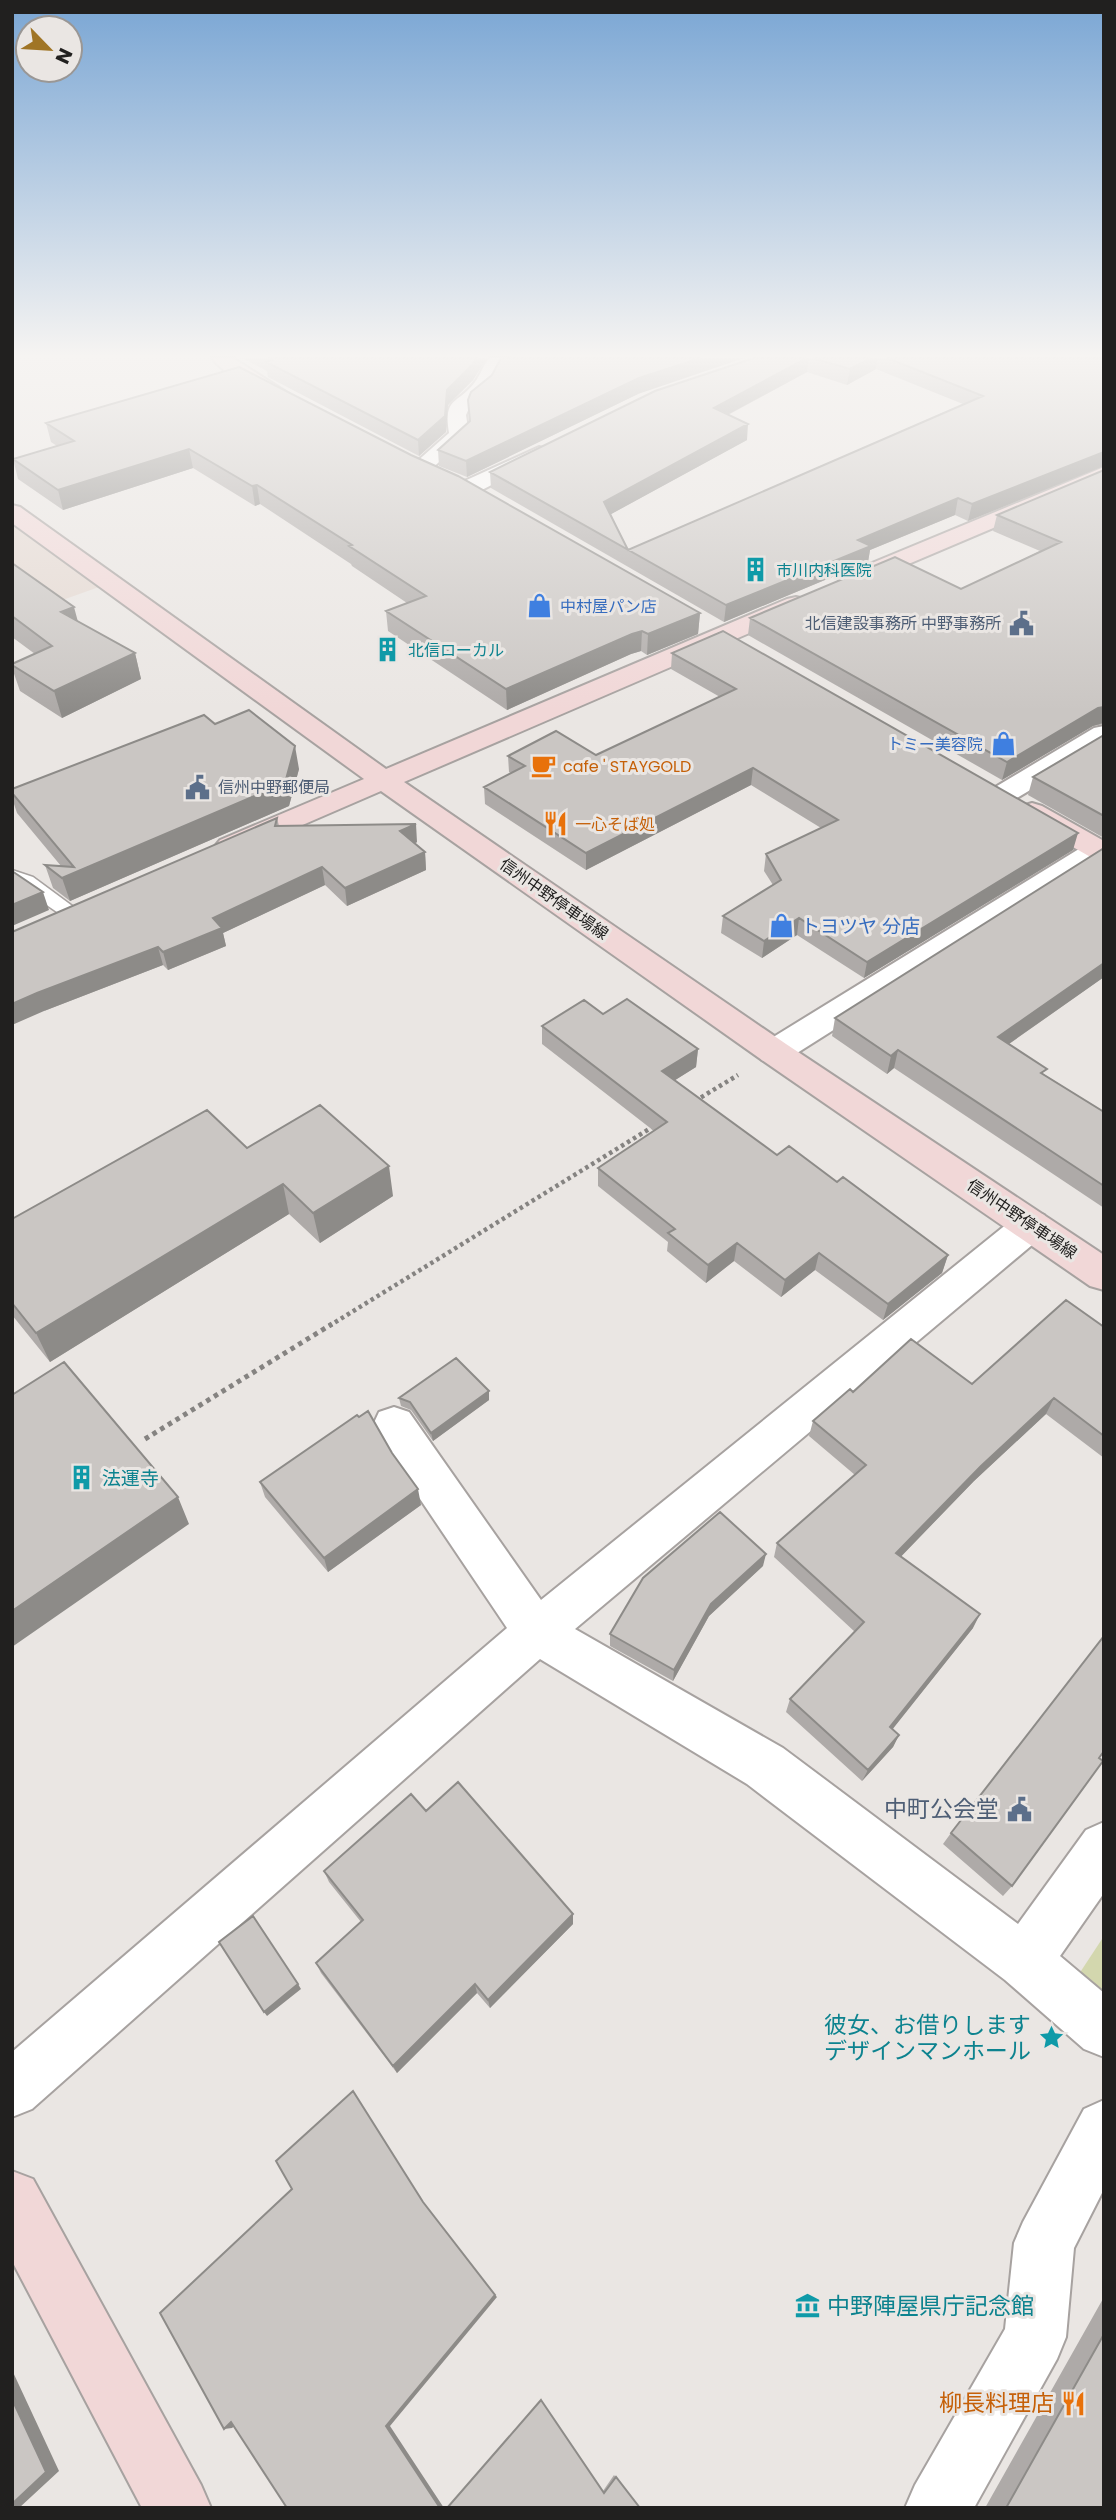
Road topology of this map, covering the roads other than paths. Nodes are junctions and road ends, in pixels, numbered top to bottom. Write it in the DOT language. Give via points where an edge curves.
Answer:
graph roads {
  1 [pos="440,476"];
  2 [pos="493,476"];
  3 [pos="1097,476"];
  4 [pos="468,488"];
  5 [pos="492,502"];
  6 [pos="12,512"];
  7 [pos="714,628"];
  8 [pos="750,648"];
  9 [pos="1104,734"];
  10 [pos="383,779"];
  11 [pos="978,781"];
  12 [pos="1002,795"];
  13 [pos="1100,851"];
  14 [pos="209,855"];
  15 [pos="12,874"];
  16 [pos="97,904"];
  17 [pos="61,920"];
  18 [pos="774,1052"];
  19 [pos="1031,1225"];
  20 [pos="1104,1275"];
  21 [pos="394,1425"];
  22 [pos="537,1632"];
  23 [pos="1104,1848"];
  24 [pos="1024,1961"];
  25 [pos="1104,2029"];
  26 [pos="12,2089"];
  27 [pos="1104,2129"];
  28 [pos="12,2200"];
  29 [pos="178,2508"];
  30 [pos="938,2508"];
  1 -- 4 [label="street"];
  2 -- 4 [label="street"];
  3 -- 7 [label="street"];
  4 -- 5 [label="street"];
  6 -- 10 [label="street, 信州中野停車場線"];
  7 -- 8 [label="street"];
  7 -- 10 [label="street"];
  9 -- 12 [label="street"];
  10 -- 14 [label="street"];
  10 -- 18 [label="street, 信州中野停車場線"];
  11 -- 12 [label="street"];
  12 -- 13 [label="street"];
  13 -- 18 [label="street"];
  15 -- 17 [label="lane" via="27,881"];
  16 -- 17 [label="street"];
  18 -- 19 [label="street, 信州中野停車場線"];
  19 -- 20 [label="street, 信州中野停車場線"];
  19 -- 22 [label="street"];
  21 -- 22 [label="street"];
  22 -- 24 [label="street" via="765,1766"];
  22 -- 26 [label="street"];
  23 -- 24 [label="street"];
  24 -- 25 [label="street"];
  27 -- 30 [label="street" via="1044,2243 1035,2337"];
  28 -- 29 [label="street"];
}
